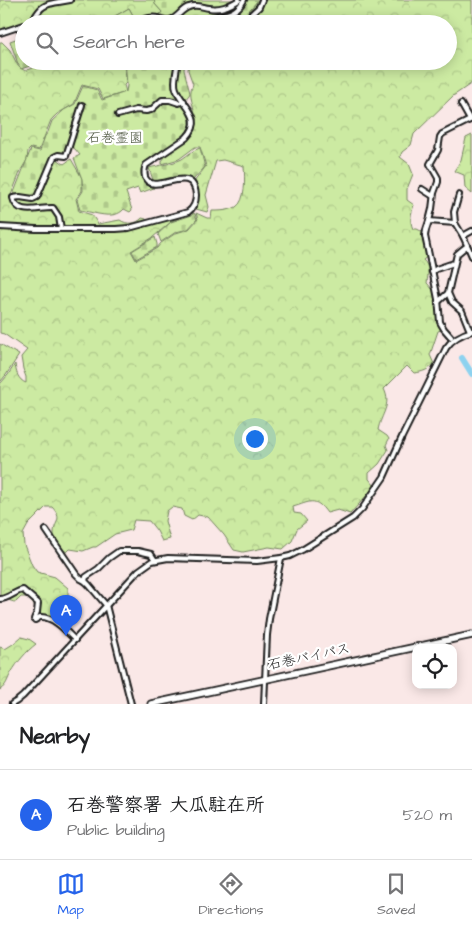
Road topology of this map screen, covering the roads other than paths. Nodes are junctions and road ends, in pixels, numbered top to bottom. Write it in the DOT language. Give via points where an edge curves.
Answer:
graph roads {
  1 [pos="70,0"];
  2 [pos="239,0"];
  3 [pos="244,0"];
  4 [pos="262,0"];
  5 [pos="36,15"];
  6 [pos="178,15"];
  7 [pos="225,15"];
  8 [pos="251,15"];
  9 [pos="15,28"];
  10 [pos="0,32"];
  11 [pos="177,70"];
  12 [pos="184,101"];
  13 [pos="82,104"];
  14 [pos="461,104"];
  15 [pos="118,115"];
  16 [pos="471,119"];
  17 [pos="422,190"];
  18 [pos="459,195"];
  19 [pos="433,196"];
  20 [pos="429,221"];
  21 [pos="455,223"];
  22 [pos="0,227"];
  23 [pos="61,229"];
  24 [pos="472,231"];
  25 [pos="463,236"];
  26 [pos="467,246"];
  27 [pos="472,256"];
  28 [pos="454,263"];
  29 [pos="432,272"];
  30 [pos="448,293"];
  31 [pos="438,302"];
  32 [pos="471,331"];
  33 [pos="451,337"];
  34 [pos="46,530"];
  35 [pos="281,558"];
  36 [pos="154,560"];
  37 [pos="85,581"];
  38 [pos="0,600"];
  39 [pos="106,605"];
  40 [pos="472,635"];
  41 [pos="75,640"];
  42 [pos="265,679"];
  43 [pos="12,704"];
  44 [pos="132,704"];
  45 [pos="151,704"];
  46 [pos="264,704"];
  1 -- 5 [label="street" via="44,6"];
  2 -- 6 [label="street" via="230,6 213,9 191,6"];
  3 -- 7 [label="street" via="235,11"];
  4 -- 8 [label="street"];
  9 -- 10 [label="street"];
  11 -- 12 [label="street" via="176,90"];
  12 -- 15 [label="street" via="162,100 151,110"];
  12 -- 23 [label="street" via="193,118 190,133 150,162 144,174 154,184 178,179 188,181 196,196 191,210 129,228"];
  13 -- 23 [label="street" via="66,156 54,157 37,197 13,198 14,203 26,210 53,208"];
  14 -- 16 [label="street"];
  16 -- 19 [label="street" via="440,137 438,150 430,164 438,178"];
  17 -- 19 [label="street"];
  18 -- 21 [label="street" via="454,212"];
  19 -- 20 [label="street"];
  20 -- 21 [label="street"];
  20 -- 29 [label="street" via="425,236"];
  21 -- 25 [label="street"];
  22 -- 23 [label="street"];
  24 -- 25 [label="street"];
  25 -- 26 [label="street"];
  26 -- 27 [label="street"];
  26 -- 28 [label="street" via="457,254"];
  28 -- 29 [label="street"];
  28 -- 30 [label="street"];
  29 -- 31 [label="street"];
  30 -- 31 [label="street"];
  30 -- 32 [label="street" via="462,311"];
  31 -- 33 [label="street" via="440,322"];
  32 -- 35 [label="street" via="456,338 446,348 384,477 357,515 302,550"];
  34 -- 37 [label="street" via="76,574"];
  35 -- 36 [label="street" via="258,561"];
  35 -- 42 [label="street" via="268,619"];
  36 -- 37 [label="street" via="150,554 119,551"];
  36 -- 39 [label="street" via="138,570"];
  37 -- 39 [label="street"];
  38 -- 41 [label="street" via="23,590 38,603 35,620 48,618"];
  39 -- 41 [label="street"];
  39 -- 44 [label="street"];
  40 -- 42 [label="highway, 石巻バイパス"];
  41 -- 43 [label="street"];
  42 -- 45 [label="highway, 石巻バイパス"];
  42 -- 46 [label="street"];
}
